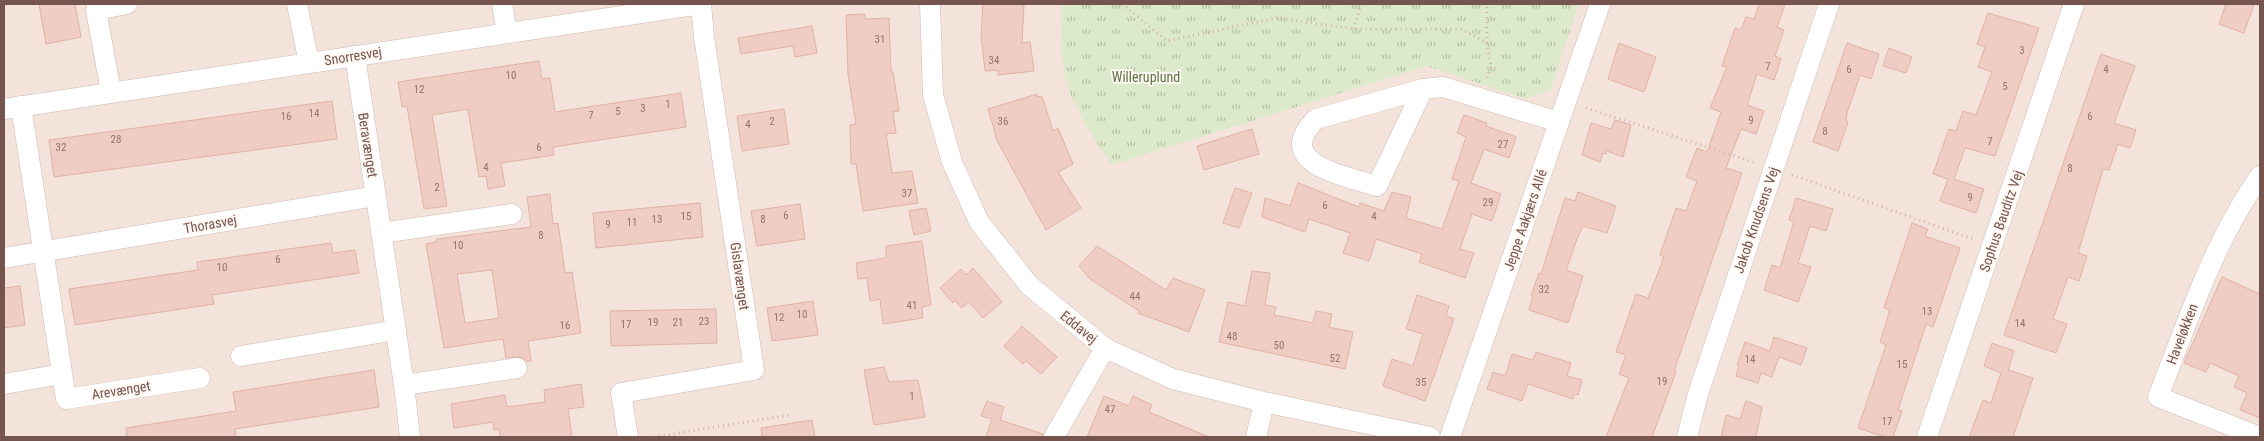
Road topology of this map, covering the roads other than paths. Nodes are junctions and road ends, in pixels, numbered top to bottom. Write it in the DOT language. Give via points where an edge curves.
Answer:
graph roads {
  1 [pos="127,4"];
  2 [pos="297,4"];
  3 [pos="502,4"];
  4 [pos="701,4"];
  5 [pos="930,4"];
  6 [pos="1600,4"];
  7 [pos="1829,4"];
  8 [pos="2074,4"];
  9 [pos="507,33"];
  10 [pos="355,56"];
  11 [pos="309,63"];
  12 [pos="1422,89"];
  13 [pos="111,92"];
  14 [pos="12,108"];
  15 [pos="1559,122"];
  16 [pos="2260,176"];
  17 [pos="376,196"];
  18 [pos="512,214"];
  19 [pos="382,233"];
  20 [pos="43,252"];
  21 [pos="4,258"];
  22 [pos="396,330"];
  23 [pos="1105,348"];
  24 [pos="241,356"];
  25 [pos="517,368"];
  26 [pos="62,374"];
  27 [pos="200,378"];
  28 [pos="4,384"];
  29 [pos="404,385"];
  30 [pos="1264,402"];
  31 [pos="410,437"];
  32 [pos="628,437"];
  33 [pos="1054,437"];
  34 [pos="1256,437"];
  35 [pos="1430,437"];
  36 [pos="1450,437"];
  37 [pos="1687,437"];
  38 [pos="1927,437"];
  39 [pos="2260,437"];
  1 -- 13 [label="street" via="96,10"];
  2 -- 11 [label="street"];
  3 -- 9 [label="street"];
  4 -- 9 [label="street, Snorresvej"];
  4 -- 32 [label="street, Gislavænget" via="754,370 621,393"];
  5 -- 23 [label="street, Eddavej" via="933,95 952,162 979,222 1028,285"];
  6 -- 15 [label="street, Jeppe Aakjærs Allé"];
  7 -- 37 [label="street, Jakob Knudsens Vej" via="1698,394"];
  8 -- 38 [label="street, Sophus Bauditz Vej"];
  9 -- 10 [label="street, Snorresvej"];
  10 -- 11 [label="street, Snorresvej"];
  10 -- 17 [label="street, Beravænget"];
  11 -- 13 [label="street, Snorresvej"];
  12 -- 12 [label="street" via="1316,119 1304,131 1301,142 1304,153 1312,164 1378,186"];
  12 -- 15 [label="street" via="1443,87"];
  13 -- 14 [label="street, Snorresvej"];
  14 -- 20 [label="street, Arevænget"];
  15 -- 36 [label="street, Jeppe Aakjærs Allé"];
  16 -- 39 [label="street, Haveløkken" via="2248,193 2202,285 2158,397"];
  17 -- 19 [label="street, Beravænget"];
  17 -- 20 [label="street, Thorasvej"];
  18 -- 19 [label="street"];
  19 -- 22 [label="street, Beravænget"];
  20 -- 21 [label="street"];
  20 -- 26 [label="street, Arevænget"];
  22 -- 24 [label="street"];
  22 -- 29 [label="street, Beravænget"];
  23 -- 30 [label="street, Eddavej" via="1172,379"];
  23 -- 33 [label="street"];
  25 -- 29 [label="street"];
  26 -- 27 [label="street, Arevænget" via="66,398"];
  26 -- 28 [label="street"];
  29 -- 31 [label="street, Beravænget"];
  30 -- 34 [label="street"];
  30 -- 35 [label="street, Eddavej"];
}
